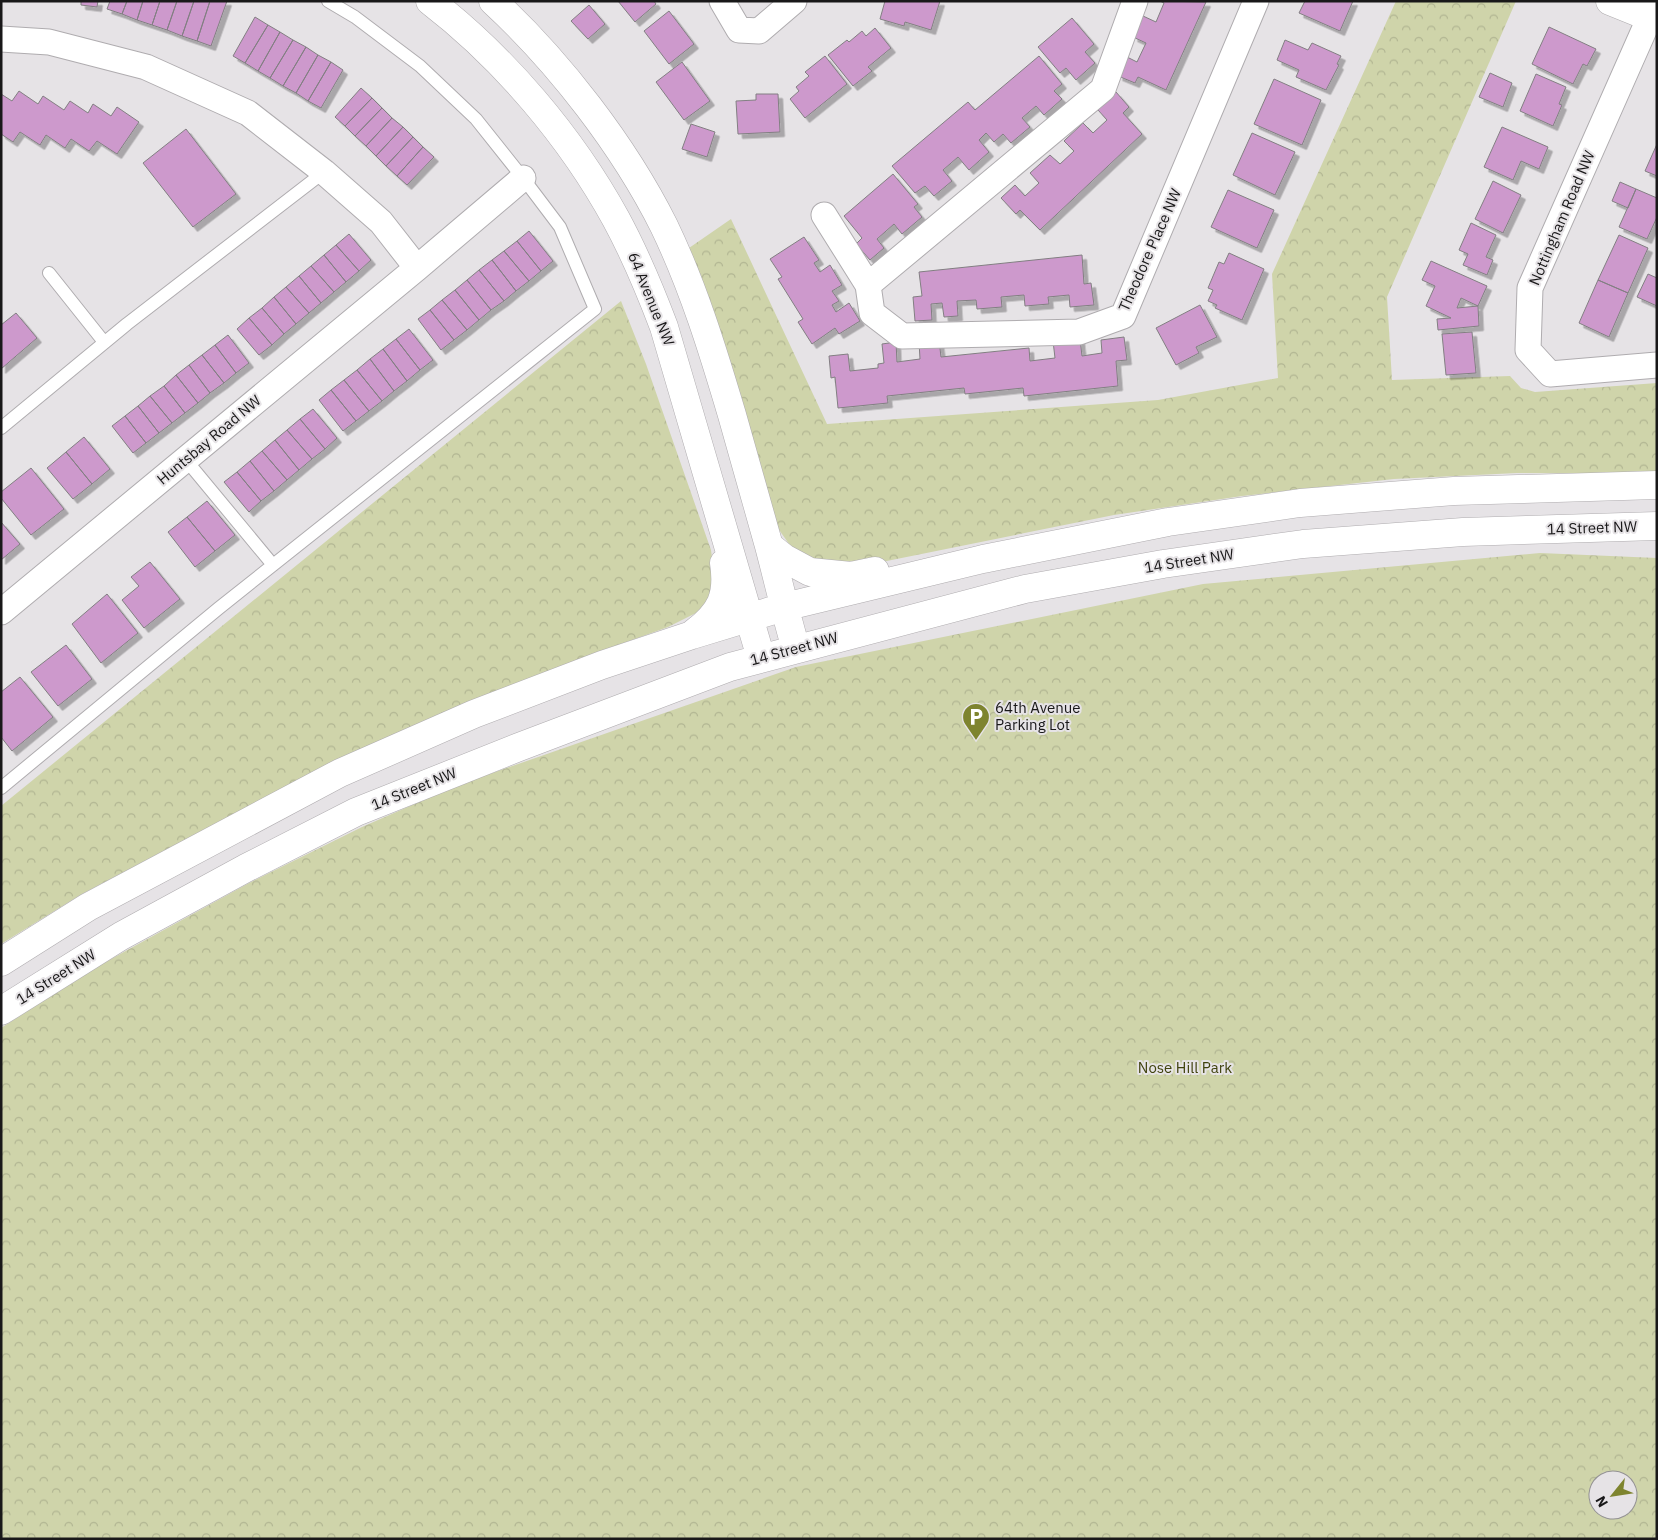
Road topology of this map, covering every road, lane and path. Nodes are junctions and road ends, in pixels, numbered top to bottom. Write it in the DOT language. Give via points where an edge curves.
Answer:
graph roads {
  1 [pos="328,1"];
  2 [pos="430,1"];
  3 [pos="493,1"];
  4 [pos="722,1"];
  5 [pos="794,1"];
  6 [pos="1135,1"];
  7 [pos="1256,1"];
  8 [pos="1610,1"];
  9 [pos="1654,13"];
  10 [pos="1,39"];
  11 [pos="324,172"];
  12 [pos="523,178"];
  13 [pos="824,215"];
  14 [pos="417,268"];
  15 [pos="49,273"];
  16 [pos="868,285"];
  17 [pos="104,342"];
  18 [pos="1657,365"];
  19 [pos="1,428"];
  20 [pos="186,460"];
  21 [pos="1657,485"];
  22 [pos="716,504"];
  23 [pos="1657,526"];
  24 [pos="769,546"];
  25 [pos="982,559"];
  26 [pos="273,565"];
  27 [pos="784,607"];
  28 [pos="1,612"];
  29 [pos="749,618"];
  30 [pos="692,635"];
  31 [pos="796,649"];
  32 [pos="761,658"];
  33 [pos="1,788"];
  34 [pos="1,962"];
  35 [pos="1,1011"];
  1 -- 12 [label="lane" via="355,17 420,66 476,119"];
  2 -- 22 [label="main road, 64 Avenue NW" via="490,53 540,108 588,172 616,220 646,280 664,327"];
  3 -- 24 [label="main road" via="546,55 597,117 635,174 664,226 692,290 719,370"];
  4 -- 5 [label="street" via="739,30 759,31"];
  6 -- 16 [label="street" via="1103,88"];
  7 -- 16 [label="street, Theodore Place NW" via="1123,316 1079,332 902,336 872,313"];
  8 -- 9 [label="main road"];
  9 -- 18 [label="street, Nottingham Road NW" via="1530,288 1528,350 1550,374"];
  10 -- 11 [label="street" via="49,42 146,67 248,113"];
  11 -- 14 [label="street" via="381,222"];
  11 -- 17 [label="lane"];
  12 -- 14 [label="street, Huntsbay Road NW"];
  12 -- 26 [label="lane" via="560,227 595,309"];
  13 -- 16 [label="street"];
  14 -- 20 [label="street, Huntsbay Road NW"];
  15 -- 17 [label="lane"];
  17 -- 19 [label="lane"];
  20 -- 26 [label="lane"];
  20 -- 28 [label="street, Huntsbay Road NW"];
  21 -- 25 [label="main road" via="1454,490 1300,503 1168,522"];
  22 -- 29 [label="main road, 64 Avenue NW"];
  22 -- 30 [label="main road" via="725,589 721,605"];
  23 -- 31 [label="main road, 14 Street NW" via="1463,532 1303,544 1163,564 1025,589"];
  24 -- 25 [label="main road" via="810,572 851,576 964,556"];
  24 -- 27 [label="main road"];
  25 -- 27 [label="main road"];
  26 -- 33 [label="lane"];
  27 -- 29 [label="main road"];
  27 -- 31 [label="main road"];
  29 -- 30 [label="main road"];
  29 -- 32 [label="main road, 64 Avenue NW"];
  30 -- 34 [label="main road" via="474,714 340,773 88,907"];
  31 -- 32 [label="main road, 14 Street NW"];
  32 -- 35 [label="main road, 14 Street NW" via="710,673 356,812 121,936"];
}
